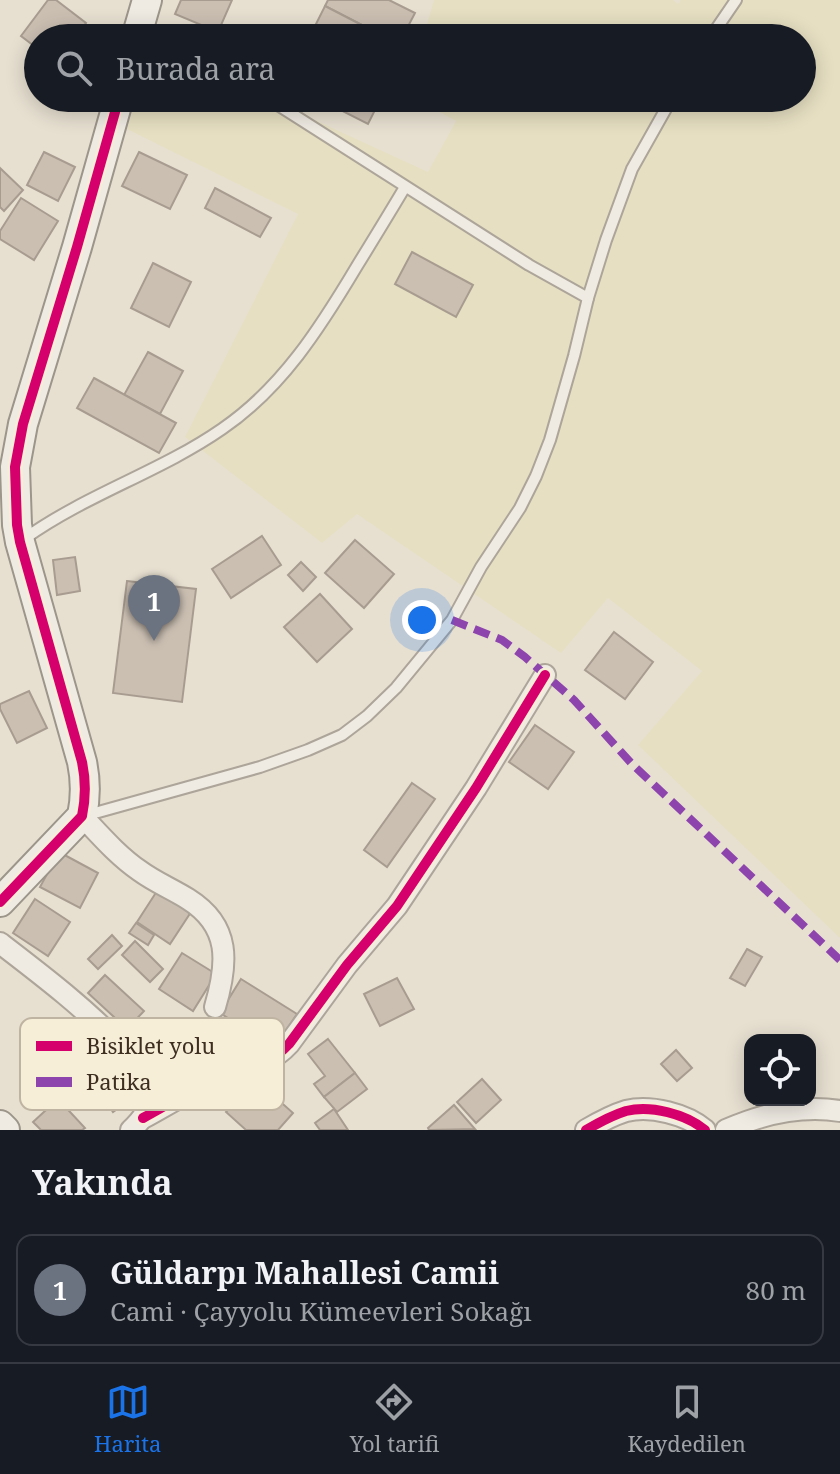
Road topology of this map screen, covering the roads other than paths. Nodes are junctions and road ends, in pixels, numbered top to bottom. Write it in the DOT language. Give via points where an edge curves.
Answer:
graph roads {
  1 [pos="736,0"];
  2 [pos="720,24"];
  3 [pos="115,112"];
  4 [pos="289,112"];
  5 [pos="664,112"];
  6 [pos="405,187"];
  7 [pos="588,298"];
  8 [pos="8,489"];
  9 [pos="20,542"];
  10 [pos="545,675"];
  11 [pos="82,816"];
  12 [pos="0,902"];
  13 [pos="0,943"];
  14 [pos="215,1007"];
  15 [pos="94,1018"];
  16 [pos="284,1049"];
  17 [pos="160,1110"];
  18 [pos="840,1111"];
  19 [pos="137,1124"];
  20 [pos="0,1125"];
  21 [pos="5,1130"];
  22 [pos="586,1130"];
  23 [pos="705,1130"];
  24 [pos="726,1130"];
  1 -- 2 [label="lane"];
  3 -- 8 [label="street"];
  4 -- 6 [label="lane"];
  5 -- 7 [label="lane" via="632,169"];
  6 -- 7 [label="lane"];
  6 -- 9 [label="lane" via="325,321 260,399 177,456 89,499"];
  7 -- 11 [label="lane" via="536,476 452,620 396,688 342,735 308,750"];
  8 -- 9 [label="street"];
  9 -- 11 [label="street" via="86,779"];
  10 -- 16 [label="street" via="397,906"];
  11 -- 12 [label="street"];
  11 -- 14 [label="street" via="141,872 190,900 214,923 224,955"];
  13 -- 15 [label="street"];
  17 -- 19 [label="street"];
  18 -- 24 [label="street" via="796,1109"];
  20 -- 21 [label="street"];
  22 -- 23 [label="street" via="627,1111 650,1110 680,1116"];
}
